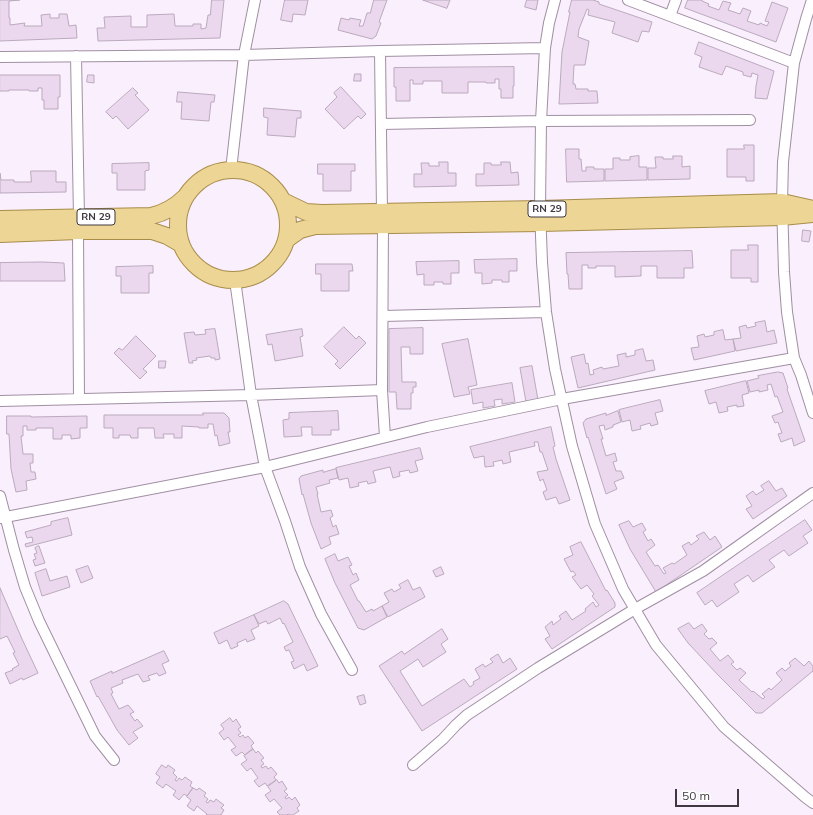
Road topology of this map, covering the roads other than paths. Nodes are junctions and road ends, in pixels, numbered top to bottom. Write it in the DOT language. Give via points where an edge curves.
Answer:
graph roads {
  1 [pos="255,0"];
  2 [pos="555,0"];
  3 [pos="628,0"];
  4 [pos="676,0"];
  5 [pos="812,0"];
  6 [pos="670,16"];
  7 [pos="545,48"];
  8 [pos="380,51"];
  9 [pos="244,55"];
  10 [pos="76,56"];
  11 [pos="0,57"];
  12 [pos="794,63"];
  13 [pos="750,120"];
  14 [pos="541,122"];
  15 [pos="381,124"];
  16 [pos="231,170"];
  17 [pos="185,197"];
  18 [pos="283,201"];
  19 [pos="782,209"];
  20 [pos="813,209"];
  21 [pos="813,214"];
  22 [pos="540,216"];
  23 [pos="0,219"];
  24 [pos="383,219"];
  25 [pos="79,224"];
  26 [pos="0,234"];
  27 [pos="286,240"];
  28 [pos="181,244"];
  29 [pos="235,280"];
  30 [pos="546,312"];
  31 [pos="383,316"];
  32 [pos="794,358"];
  33 [pos="382,390"];
  34 [pos="251,395"];
  35 [pos="79,399"];
  36 [pos="562,399"];
  37 [pos="0,401"];
  38 [pos="813,413"];
  39 [pos="385,437"];
  40 [pos="265,467"];
  41 [pos="813,494"];
  42 [pos="0,496"];
  43 [pos="3,517"];
  44 [pos="635,609"];
  45 [pos="352,670"];
  46 [pos="114,760"];
  47 [pos="413,765"];
  48 [pos="813,803"];
  1 -- 9 [label="street"];
  2 -- 7 [label="street"];
  3 -- 6 [label="street"];
  4 -- 6 [label="street"];
  5 -- 12 [label="street"];
  6 -- 12 [label="street"];
  7 -- 8 [label="street"];
  7 -- 14 [label="street"];
  8 -- 9 [label="street"];
  8 -- 15 [label="street"];
  9 -- 10 [label="street"];
  9 -- 16 [label="street"];
  10 -- 11 [label="street"];
  10 -- 25 [label="street"];
  12 -- 19 [label="street" via="783,162"];
  13 -- 14 [label="street"];
  14 -- 15 [label="street"];
  14 -- 22 [label="street"];
  15 -- 24 [label="street"];
  16 -- 17 [label="main road" via="205,177 197,182"];
  16 -- 18 [label="main road" via="259,176 275,189"];
  17 -- 25 [label="main road, RN 29" via="170,209 151,216"];
  17 -- 28 [label="main road" via="178,216"];
  18 -- 24 [label="main road, RN 29" via="306,212"];
  18 -- 27 [label="main road" via="288,216"];
  19 -- 20 [label="main road, RN 29"];
  19 -- 21 [label="main road, RN 29"];
  19 -- 22 [label="main road, RN 29"];
  19 -- 32 [label="street" via="787,312"];
  22 -- 24 [label="main road, RN 29"];
  22 -- 30 [label="street"];
  23 -- 25 [label="main road, RN 29"];
  24 -- 27 [label="main road, RN 29" via="315,226 300,230"];
  24 -- 31 [label="street"];
  25 -- 26 [label="main road, RN 29"];
  25 -- 28 [label="main road, RN 29" via="152,231"];
  25 -- 35 [label="street"];
  27 -- 29 [label="main road" via="280,254 270,266 250,277"];
  28 -- 29 [label="main road" via="188,257 199,268 212,276"];
  29 -- 34 [label="street"];
  30 -- 31 [label="street"];
  30 -- 36 [label="street"];
  31 -- 33 [label="street"];
  32 -- 36 [label="street"];
  32 -- 38 [label="street"];
  33 -- 34 [label="street"];
  33 -- 39 [label="street"];
  34 -- 35 [label="street"];
  34 -- 40 [label="street"];
  35 -- 37 [label="street"];
  36 -- 39 [label="street"];
  36 -- 44 [label="street" via="572,446 595,524"];
  39 -- 40 [label="street"];
  40 -- 43 [label="street"];
  40 -- 45 [label="street" via="300,568 321,614"];
  41 -- 44 [label="street" via="703,571"];
  42 -- 43 [label="street"];
  43 -- 46 [label="street" via="25,587 39,621 95,736"];
  44 -- 47 [label="street" via="467,715"];
  44 -- 48 [label="street" via="656,645 724,727"];
}
